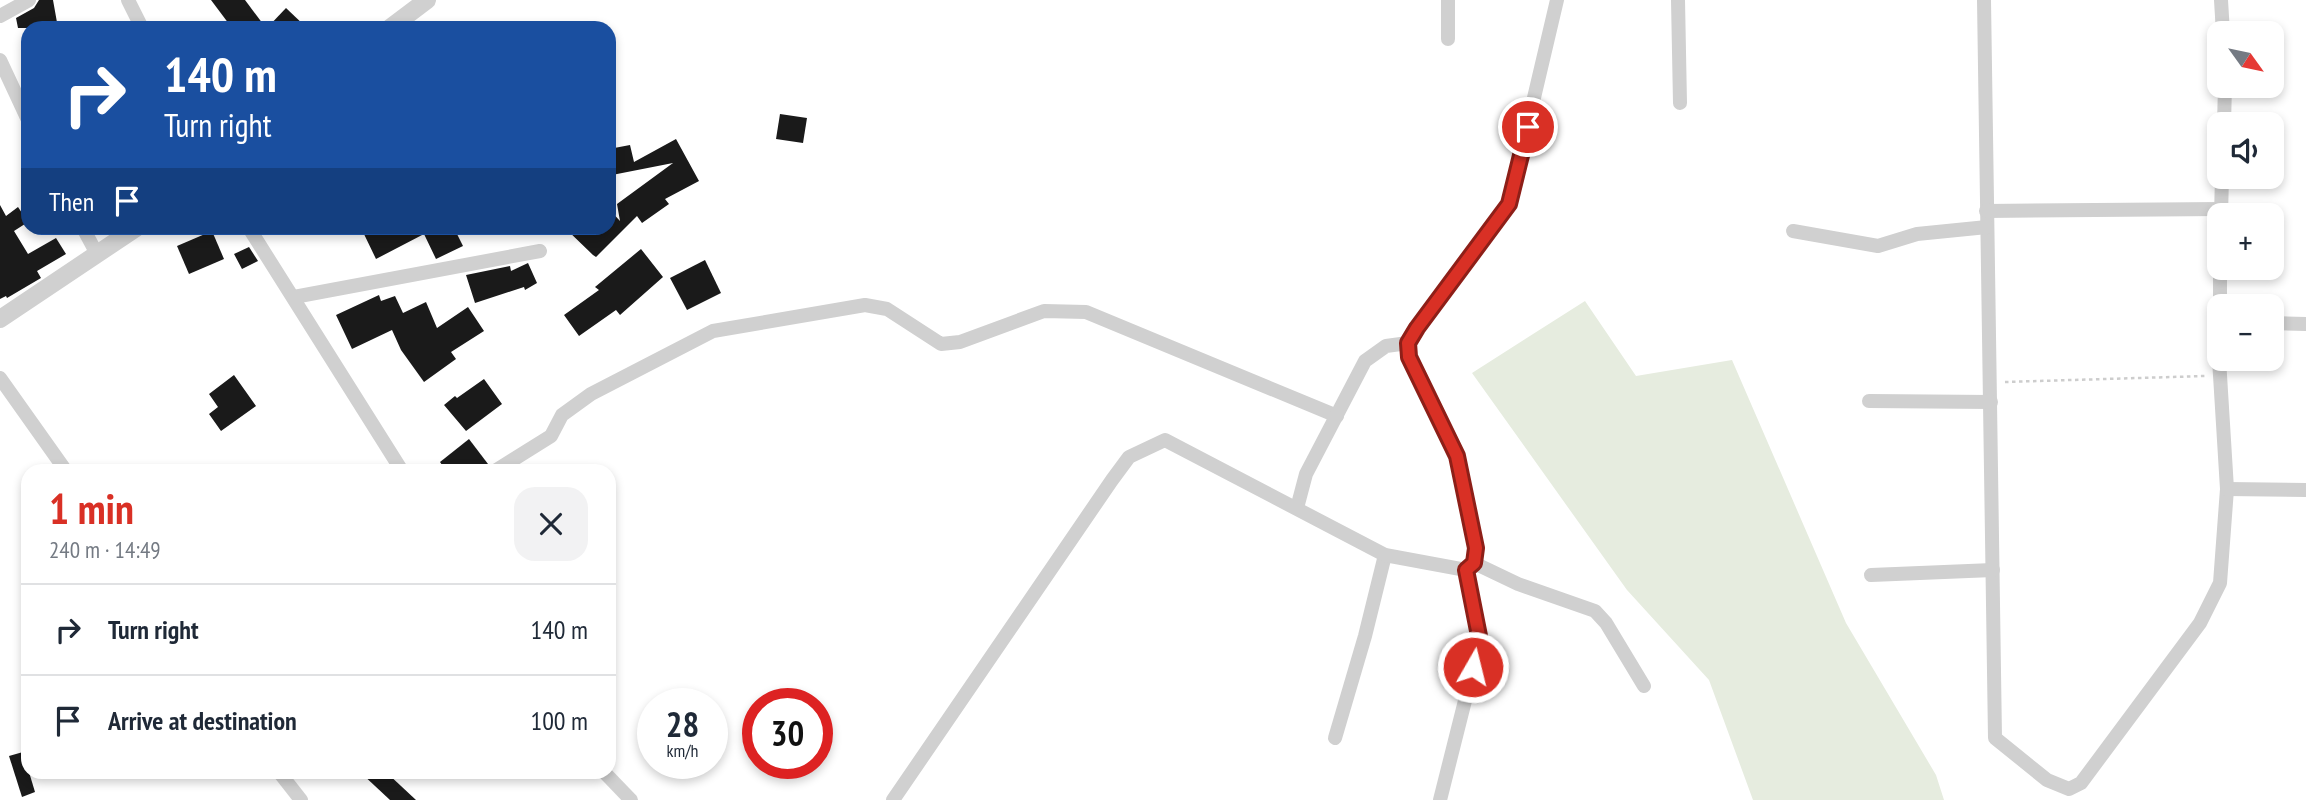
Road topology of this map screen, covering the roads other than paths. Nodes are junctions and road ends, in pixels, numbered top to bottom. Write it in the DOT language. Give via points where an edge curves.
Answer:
graph roads {
  1 [pos="29,0"];
  2 [pos="128,0"];
  3 [pos="427,0"];
  4 [pos="1448,0"];
  5 [pos="1557,0"];
  6 [pos="1678,0"];
  7 [pos="1984,0"];
  8 [pos="2221,0"];
  9 [pos="0,16"];
  10 [pos="138,21"];
  11 [pos="399,21"];
  12 [pos="2222,21"];
  13 [pos="1448,38"];
  14 [pos="1,67"];
  15 [pos="1681,103"];
  16 [pos="21,106"];
  17 [pos="1986,211"];
  18 [pos="2207,212"];
  19 [pos="1987,227"];
  20 [pos="1793,231"];
  21 [pos="87,235"];
  22 [pos="126,235"];
  23 [pos="254,235"];
  24 [pos="540,251"];
  25 [pos="97,254"];
  26 [pos="294,298"];
  27 [pos="0,319"];
  28 [pos="2284,323"];
  29 [pos="2306,324"];
  30 [pos="1408,343"];
  31 [pos="2219,371"];
  32 [pos="0,378"];
  33 [pos="1869,401"];
  34 [pos="1992,402"];
  35 [pos="1338,416"];
  36 [pos="61,464"];
  37 [pos="398,464"];
  38 [pos="506,464"];
  39 [pos="2227,489"];
  40 [pos="2306,490"];
  41 [pos="1297,508"];
  42 [pos="1385,555"];
  43 [pos="1470,566"];
  44 [pos="1993,570"];
  45 [pos="1871,575"];
  46 [pos="1644,686"];
  47 [pos="1335,738"];
  48 [pos="285,779"];
  49 [pos="611,779"];
  50 [pos="2069,794"];
  51 [pos="302,800"];
  52 [pos="631,800"];
  53 [pos="892,800"];
  54 [pos="1440,800"];
  1 -- 9 [label="street"];
  2 -- 10 [label="street"];
  3 -- 11 [label="street"];
  4 -- 13 [label="street"];
  5 -- 30 [label="street" via="1509,204"];
  6 -- 15 [label="street"];
  7 -- 17 [label="street"];
  8 -- 12 [label="street"];
  14 -- 16 [label="street"];
  17 -- 18 [label="street"];
  17 -- 19 [label="street"];
  19 -- 20 [label="street" via="1917,234 1878,246"];
  19 -- 34 [label="street"];
  21 -- 25 [label="street"];
  22 -- 25 [label="street"];
  23 -- 26 [label="street"];
  24 -- 26 [label="street"];
  25 -- 27 [label="street"];
  26 -- 37 [label="street"];
  28 -- 29 [label="street"];
  30 -- 35 [label="street" via="1386,346 1365,362"];
  30 -- 43 [label="street" via="1409,357 1457,456 1476,548"];
  31 -- 39 [label="street"];
  32 -- 36 [label="street"];
  33 -- 34 [label="street"];
  34 -- 44 [label="street"];
  35 -- 38 [label="street" via="1086,312 1044,311 960,342 941,344 887,309 865,305 713,331 591,394 562,415 551,436"];
  35 -- 41 [label="street" via="1306,474"];
  39 -- 40 [label="street"];
  39 -- 50 [label="street" via="2220,583 2212,602"];
  41 -- 42 [label="street"];
  41 -- 53 [label="street" via="1165,440 1129,457"];
  42 -- 43 [label="street"];
  42 -- 47 [label="street"];
  43 -- 46 [label="street" via="1595,611"];
  43 -- 54 [label="street" via="1480,641"];
  44 -- 45 [label="street"];
  44 -- 50 [label="street" via="1995,738"];
  48 -- 51 [label="street"];
  49 -- 52 [label="street"];
}
